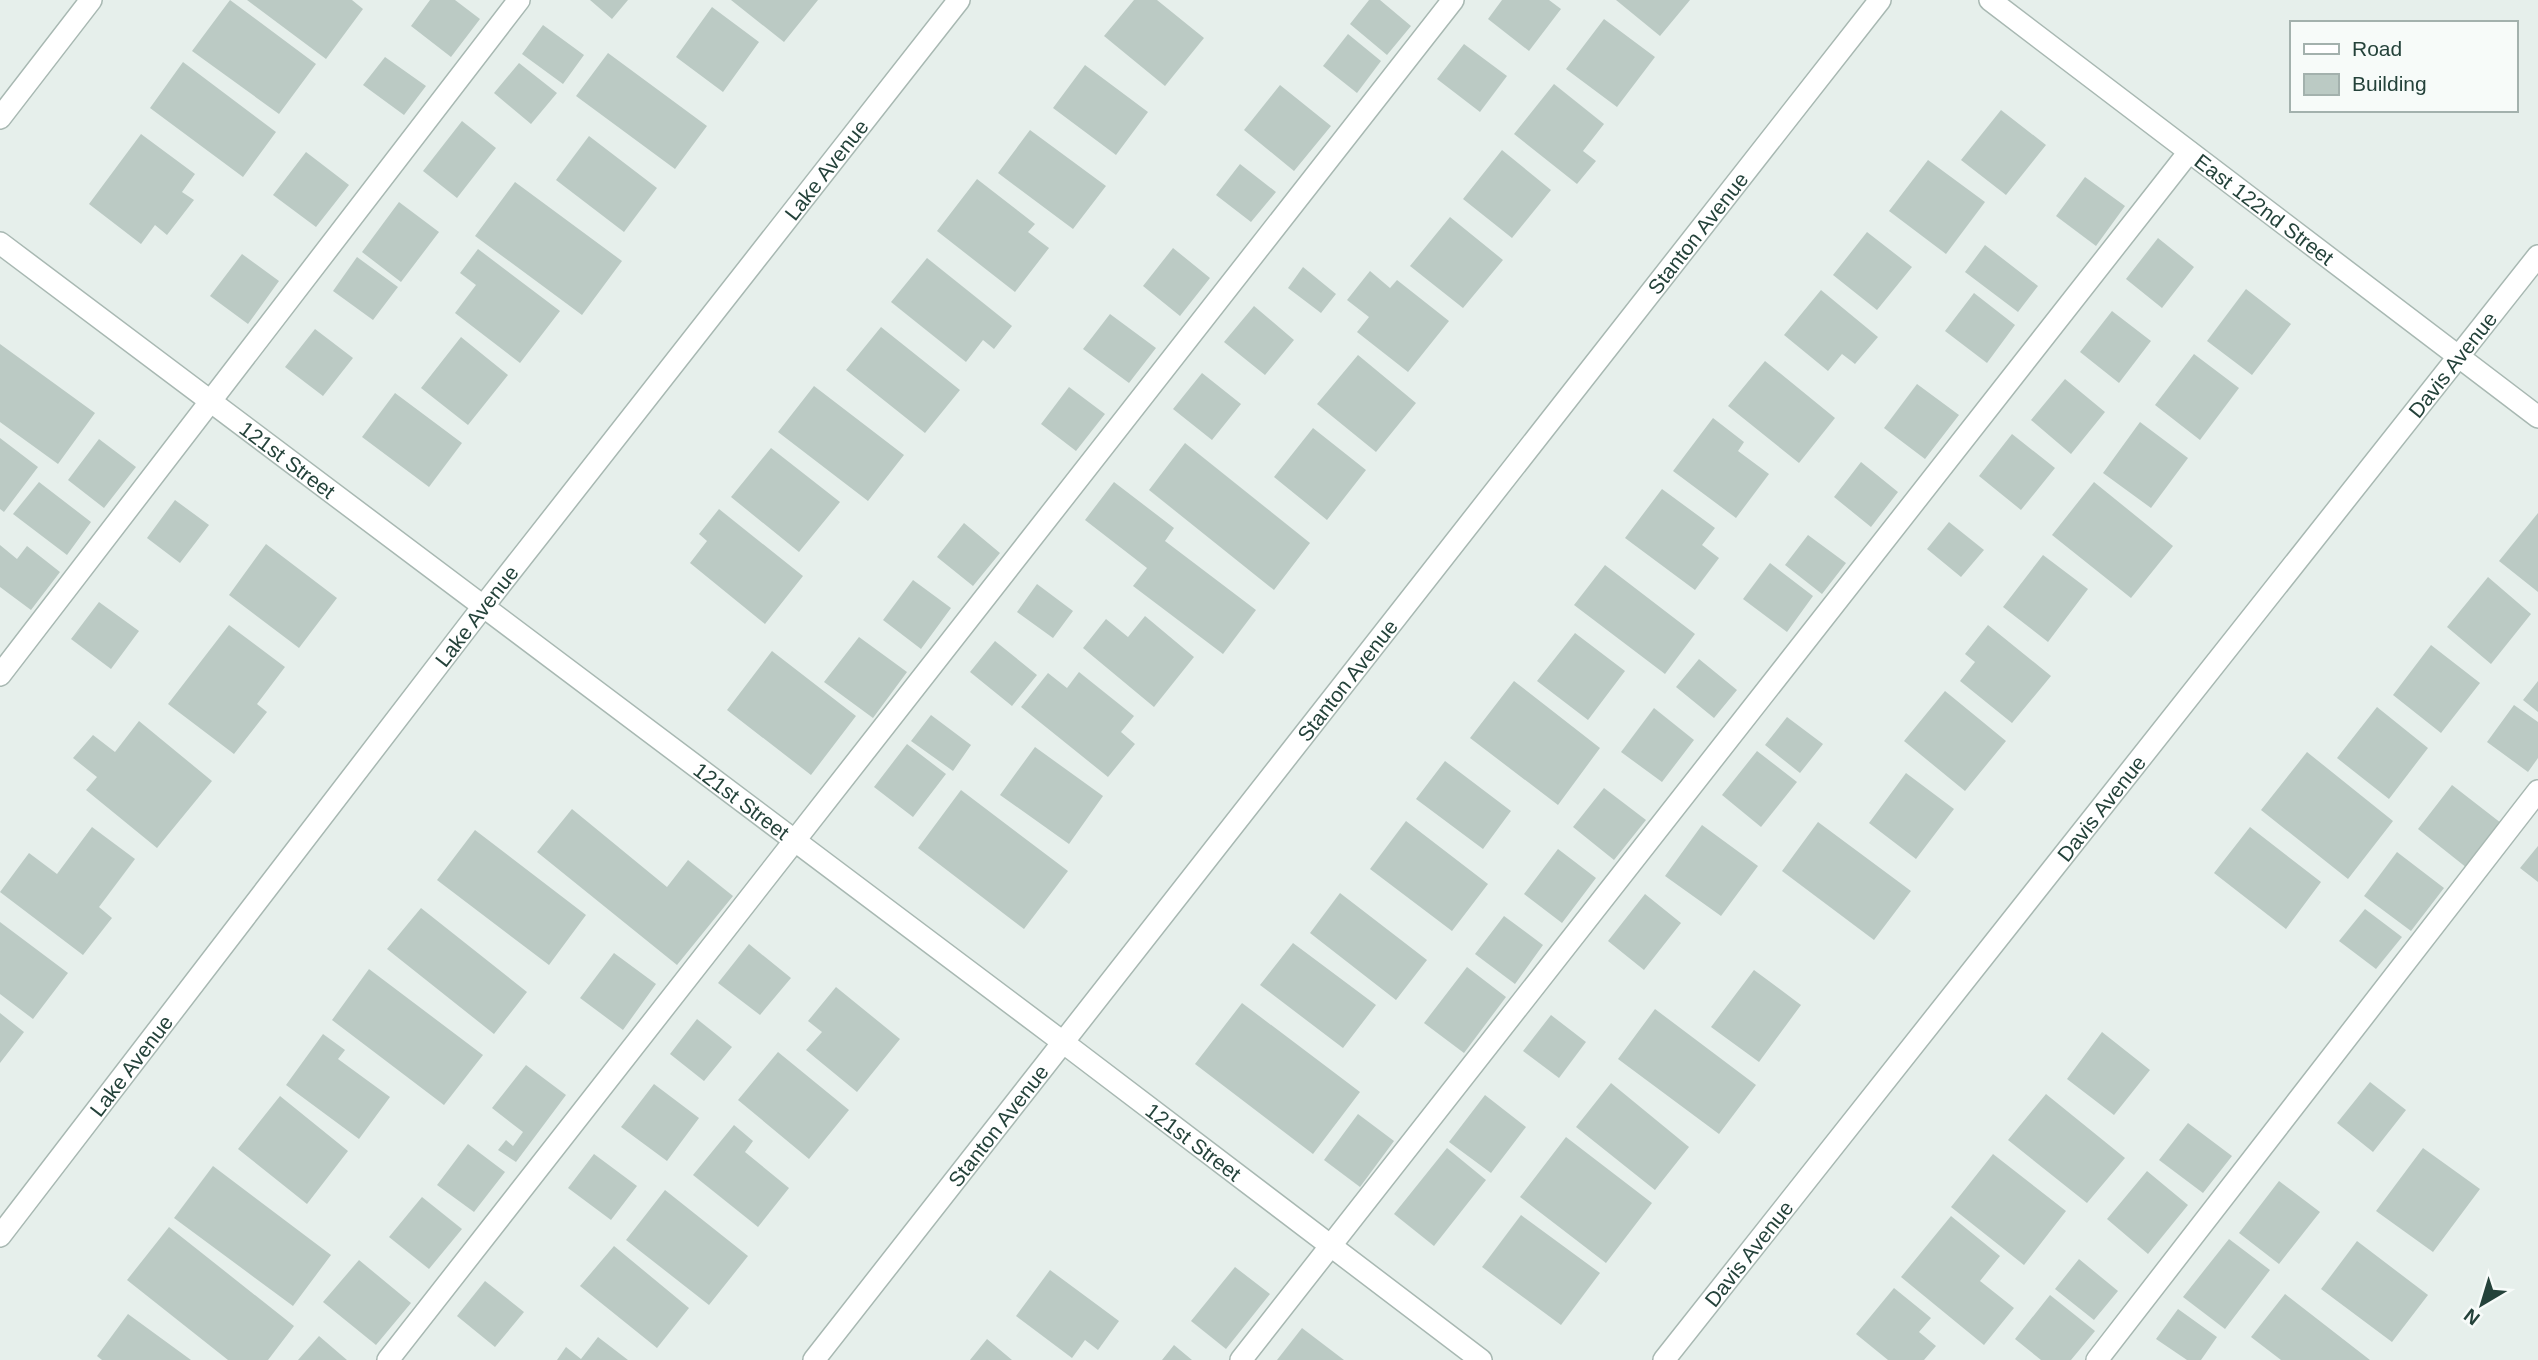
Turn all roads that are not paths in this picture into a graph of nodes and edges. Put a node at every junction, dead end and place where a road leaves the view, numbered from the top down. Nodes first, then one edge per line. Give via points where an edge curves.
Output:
1 (91, 0) edge
2 (519, 0) edge
3 (959, 0) edge
4 (1453, 0) edge
5 (1880, 0) edge
6 (1990, 0) edge
7 (0, 118) edge
8 (2189, 152) junction
9 (0, 243) edge
10 (2538, 256) edge
11 (2459, 357) junction
12 (210, 402) junction
13 (2538, 417) edge
14 (482, 608) junction
15 (0, 675) edge
16 (2538, 791) edge
17 (795, 843) junction
18 (1064, 1043) junction
19 (0, 1236) edge
20 (1331, 1246) junction
21 (388, 1360) edge
22 (814, 1360) edge
23 (1241, 1360) edge
24 (1481, 1360) edge
25 (1664, 1360) edge
26 (2097, 1360) edge

1 - 7 street
2 - 12 street
3 - 14 street, Lake Avenue
4 - 17 street
5 - 18 street, Stanton Avenue
6 - 8 street, East 122nd Street
8 - 11 street, East 122nd Street
8 - 20 street
9 - 12 street, 121st Street
10 - 11 street, Davis Avenue
11 - 13 street, East 122nd Street
11 - 25 street, Davis Avenue
12 - 14 street, 121st Street
12 - 15 street
14 - 17 street, 121st Street
14 - 19 street, Lake Avenue
16 - 26 street
17 - 18 street, 121st Street
17 - 21 street
18 - 20 street, 121st Street
18 - 22 street, Stanton Avenue
20 - 23 street
20 - 24 street, 121st Street

